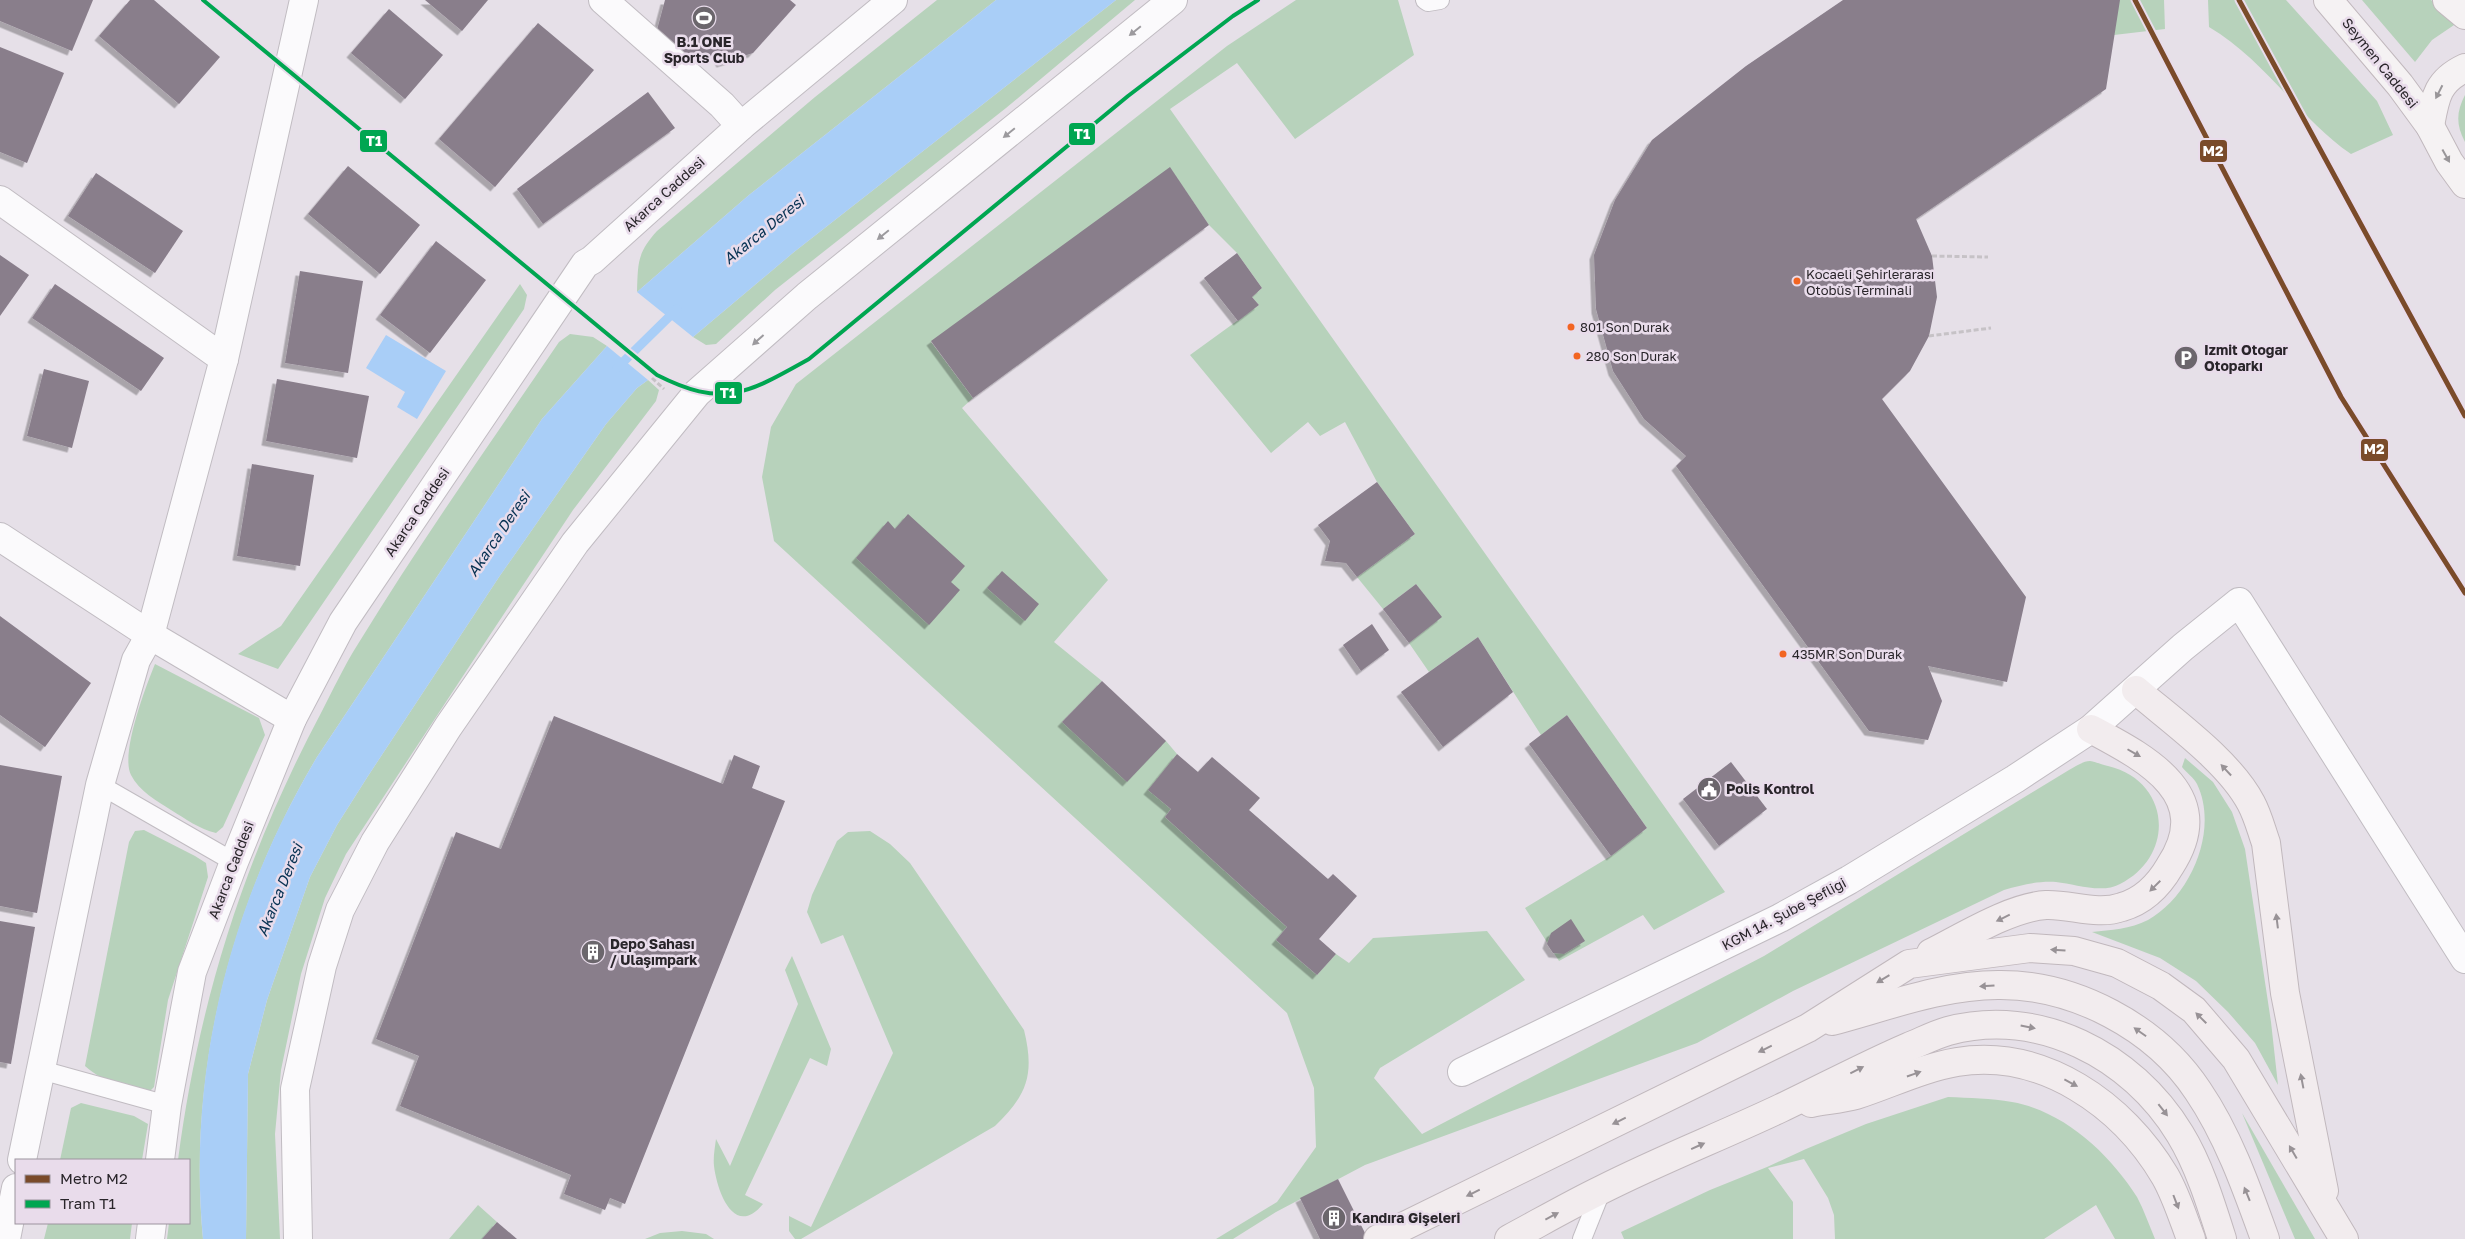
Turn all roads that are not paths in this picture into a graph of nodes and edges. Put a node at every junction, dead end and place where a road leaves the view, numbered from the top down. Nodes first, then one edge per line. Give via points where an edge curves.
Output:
1 (304, 0) edge
2 (603, 0) edge
3 (893, 0) edge
4 (1173, 0) edge
5 (1425, 0) edge
6 (1440, 0) edge
7 (2328, 0) edge
8 (2447, 0) edge
9 (2465, 15) edge
10 (2465, 68) edge
11 (741, 126) junction
12 (2430, 126) junction
13 (2465, 184) edge
14 (0, 200) edge
15 (224, 359) junction
16 (0, 537) edge
17 (150, 635) junction
18 (2136, 690) junction
19 (292, 719) junction
20 (2091, 729) junction
21 (100, 785) junction
22 (234, 862) junction
23 (2465, 959) edge
24 (1909, 964) junction
25 (1808, 1028) junction
26 (41, 1070) junction
27 (1462, 1072) dead end
28 (167, 1105) junction
29 (1782, 1108) junction
30 (22, 1159) edge
31 (160, 1159) edge
32 (1602, 1189) junction
33 (15, 1193) edge
34 (2329, 1215) junction
35 (152, 1224) edge
36 (6, 1239) edge
37 (150, 1239) edge
38 (298, 1239) edge
39 (1378, 1239) edge
40 (1508, 1239) edge
41 (1582, 1239) edge
42 (2191, 1239) edge
43 (2222, 1239) edge
44 (2265, 1239) edge
45 (2344, 1239) edge

1 - 15 street
2 - 11 street via 722,105
3 - 11 street, Akarca Caddesi
4 -> 38 street via 807,296 692,399 575,543 453,718 374,842 340,910 322,966 295,1089
5 - 6 lane
7 - 12 main road, Seymen Caddesi
8 - 9 main road
10 -> 12 main road, Seymen Caddesi via 2452,74 2439,90
11 - 19 street, Akarca Caddesi via 585,264 343,622
12 -> 13 main road, Seymen Caddesi
14 - 15 street
15 - 17 street
16 - 17 street
17 - 19 street
17 - 21 street via 136,660
18 - 20 street, KGM 14. Şube Şefliği
18 - 23 street, KGM 14. Şube Şefliği via 2238,602
34 -> 18 highway via 2285,993 2269,861 2258,819 2247,796 2224,767
19 - 22 street, Akarca Caddesi
20 -> 24 highway via 2152,765 2177,791 2184,819 2183,838 2164,876 2145,895 2122,908 2104,911 2047,905 2019,910
20 - 27 street, KGM 14. Şube Şefliği via 2015,779 1812,901
21 - 22 lane
21 - 26 street
22 - 28 street, Akarca Caddesi via 192,972
24 -> 25 highway
34 -> 24 highway via 2236,1059 2194,1010 2161,986 2103,958 2058,949 2030,948
25 -> 39 highway
44 -> 25 highway via 2224,1137 2197,1089 2160,1048 2127,1024 2092,1005 2035,988 1977,986 1925,996
26 - 28 lane
26 - 30 street
28 - 31 street, Akarca Caddesi
32 -> 29 highway
29 -> 42 highway via 1854,1095 1932,1068 1966,1061 2010,1063 2037,1069 2068,1081 2096,1098 2136,1135 2166,1177
29 -> 43 highway via 1864,1066 1946,1031 1999,1023 2046,1031 2080,1043 2111,1061 2137,1081 2158,1104 2181,1136 2195,1164
40 -> 32 highway
32 - 41 lane
33 - 36 street
34 - 45 highway
35 - 37 street

